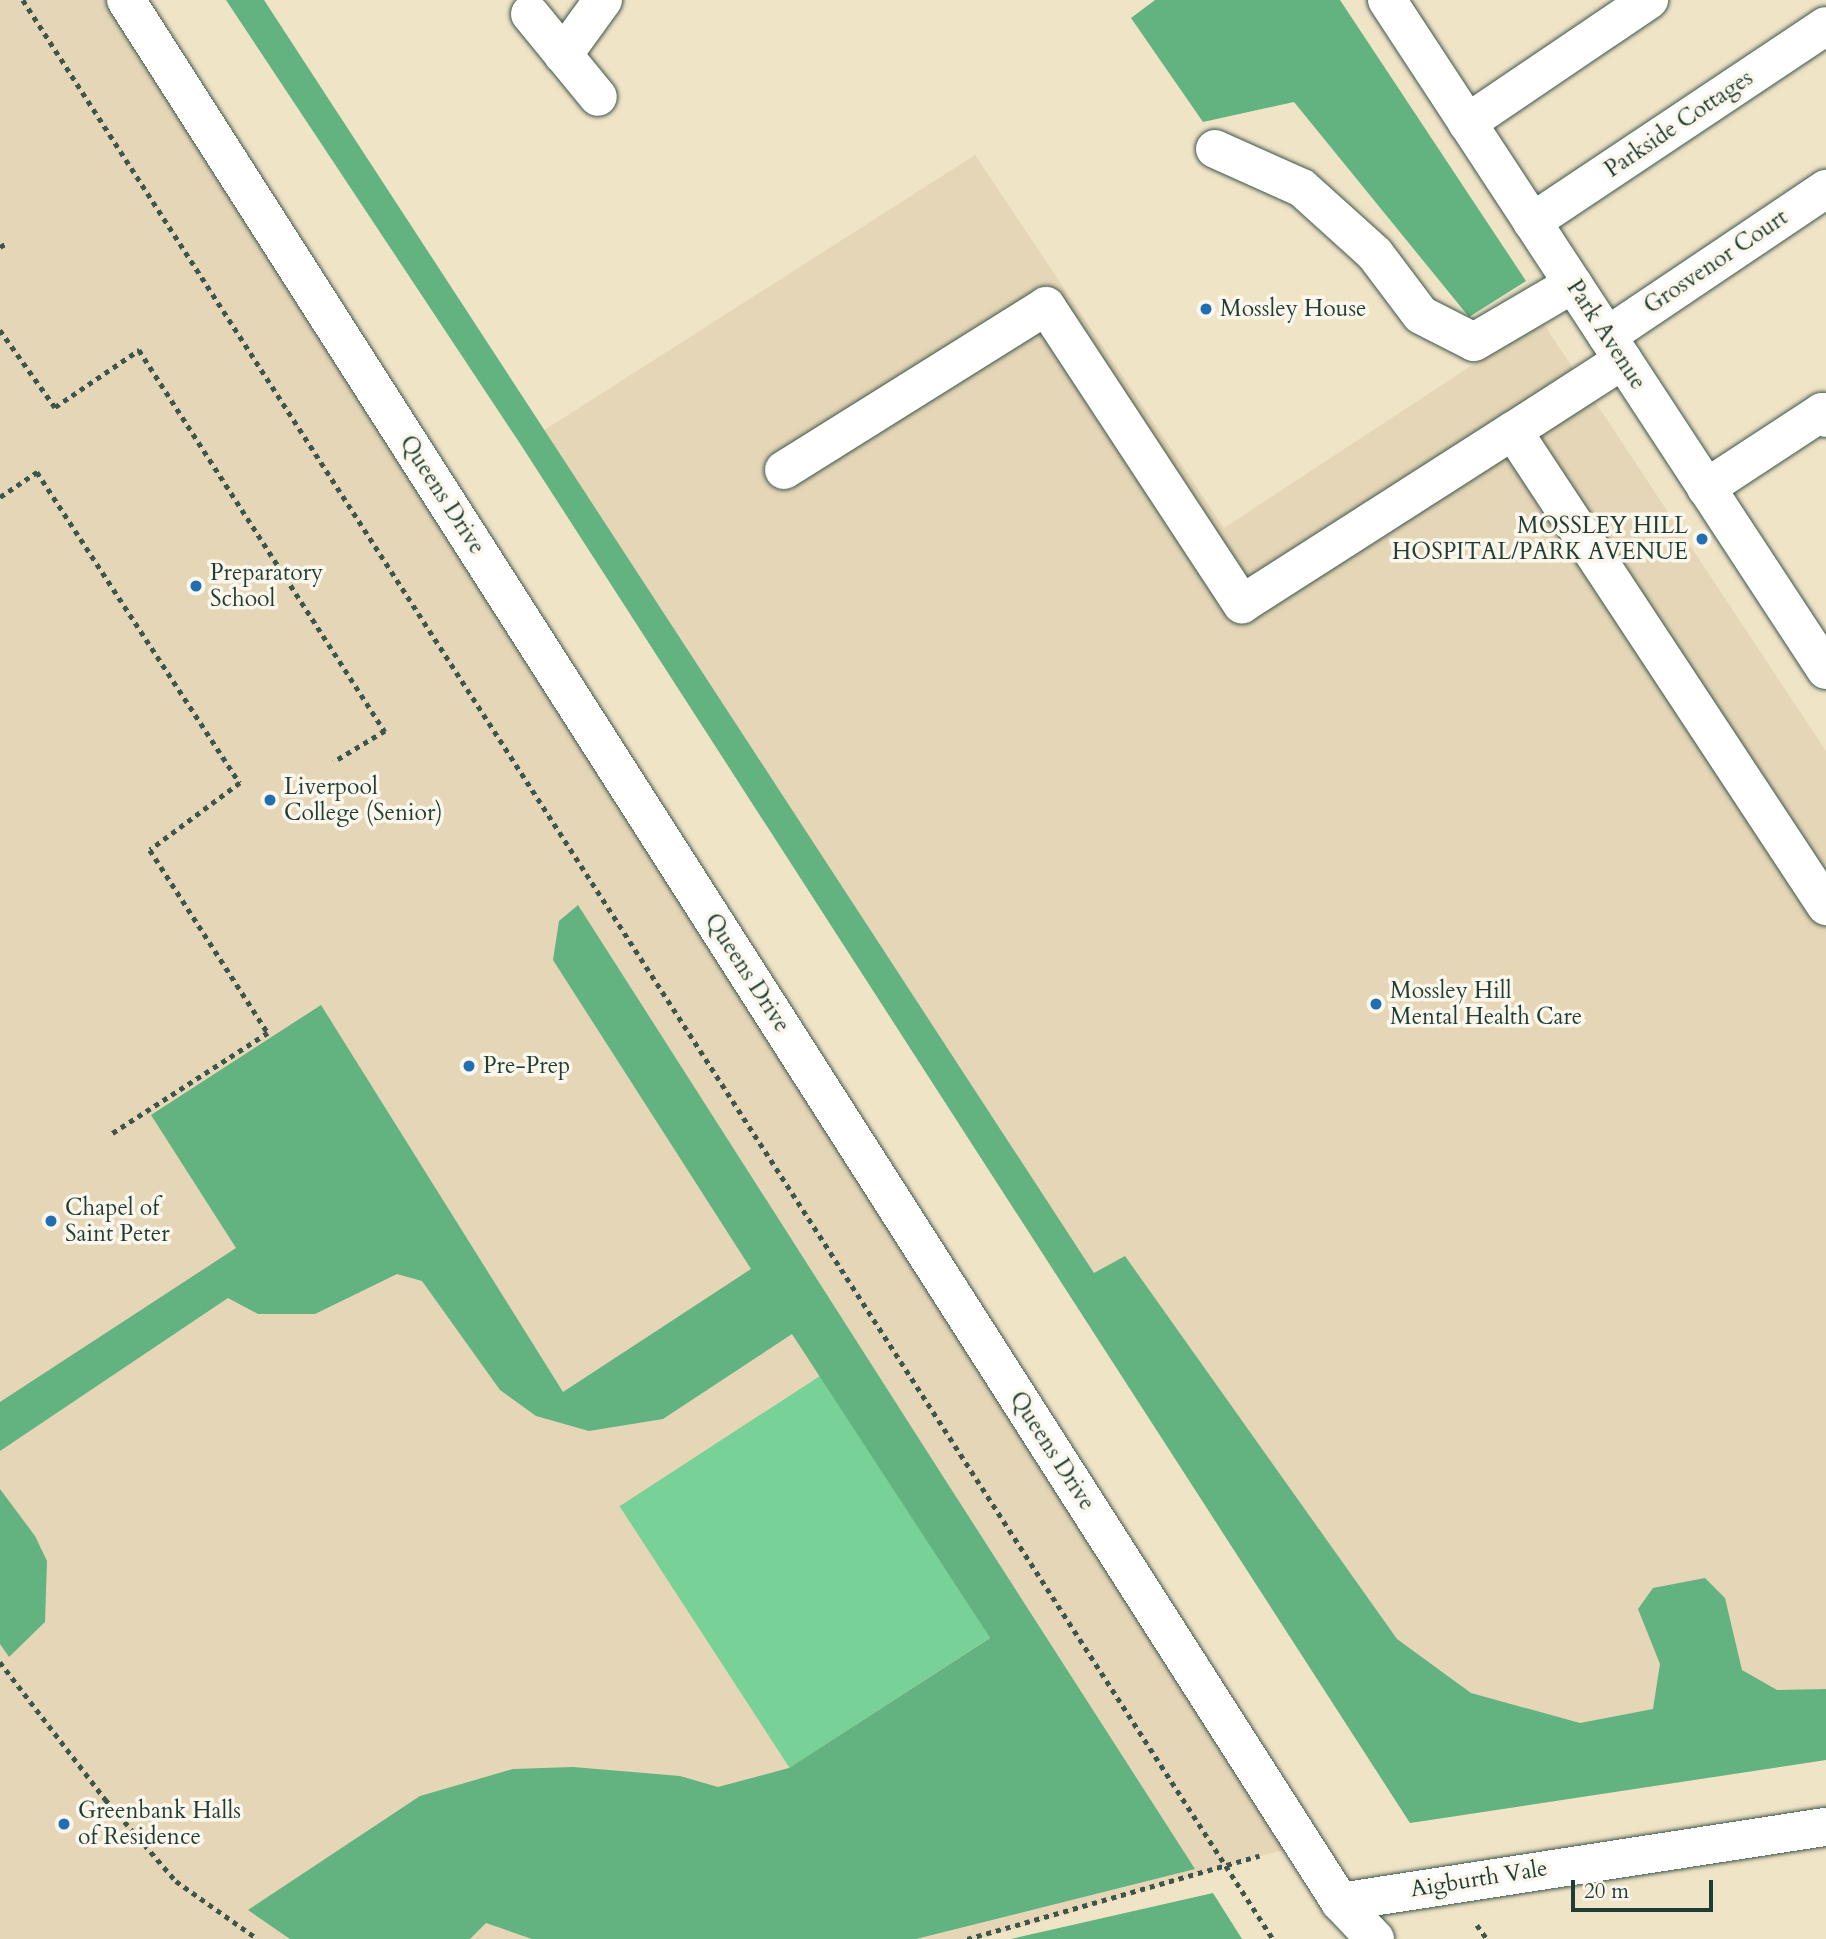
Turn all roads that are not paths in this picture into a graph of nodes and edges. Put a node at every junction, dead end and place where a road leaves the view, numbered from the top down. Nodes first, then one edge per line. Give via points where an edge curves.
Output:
1 (126, 0) edge
2 (603, 0) edge
3 (1387, 0) edge
4 (1649, 0) edge
5 (530, 14) dead end
6 (1826, 26) edge
7 (563, 55) junction
8 (598, 97) dead end
9 (1467, 123) junction
10 (1215, 149) dead end
11 (1826, 189) edge
12 (1532, 222) junction
13 (1573, 284) junction
14 (1614, 348) junction
15 (1826, 418) edge
16 (1513, 431) junction
17 (784, 470) dead end
18 (1706, 488) junction
19 (1815, 631) edge
20 (1826, 670) edge
21 (1826, 906) edge
22 (1826, 1827) edge
23 (1340, 1902) junction
24 (1375, 1939) edge

1 - 23 main road, Queens Drive
2 - 7 main road
3 - 9 main road, Park Avenue
4 - 9 main road
5 - 7 main road
6 - 12 main road, Parkside Cottages
7 - 8 main road
9 - 12 main road, Park Avenue
10 - 13 main road via 1302,188 1375,254 1421,314 1475,342
11 - 14 main road, Grosvenor Court
12 - 13 main road, Park Avenue
13 - 14 main road, Park Avenue
14 - 16 main road, Grosvenor Court
14 - 18 main road, Park Avenue
15 - 18 main road via 1822,412
16 - 17 main road, Grosvenor Court via 1242,604 1046,306
16 - 21 main road
18 - 19 main road, Park Avenue
19 - 20 main road, Park Avenue
22 - 23 main road, Aigburth Vale
23 - 24 main road, Queens Drive

